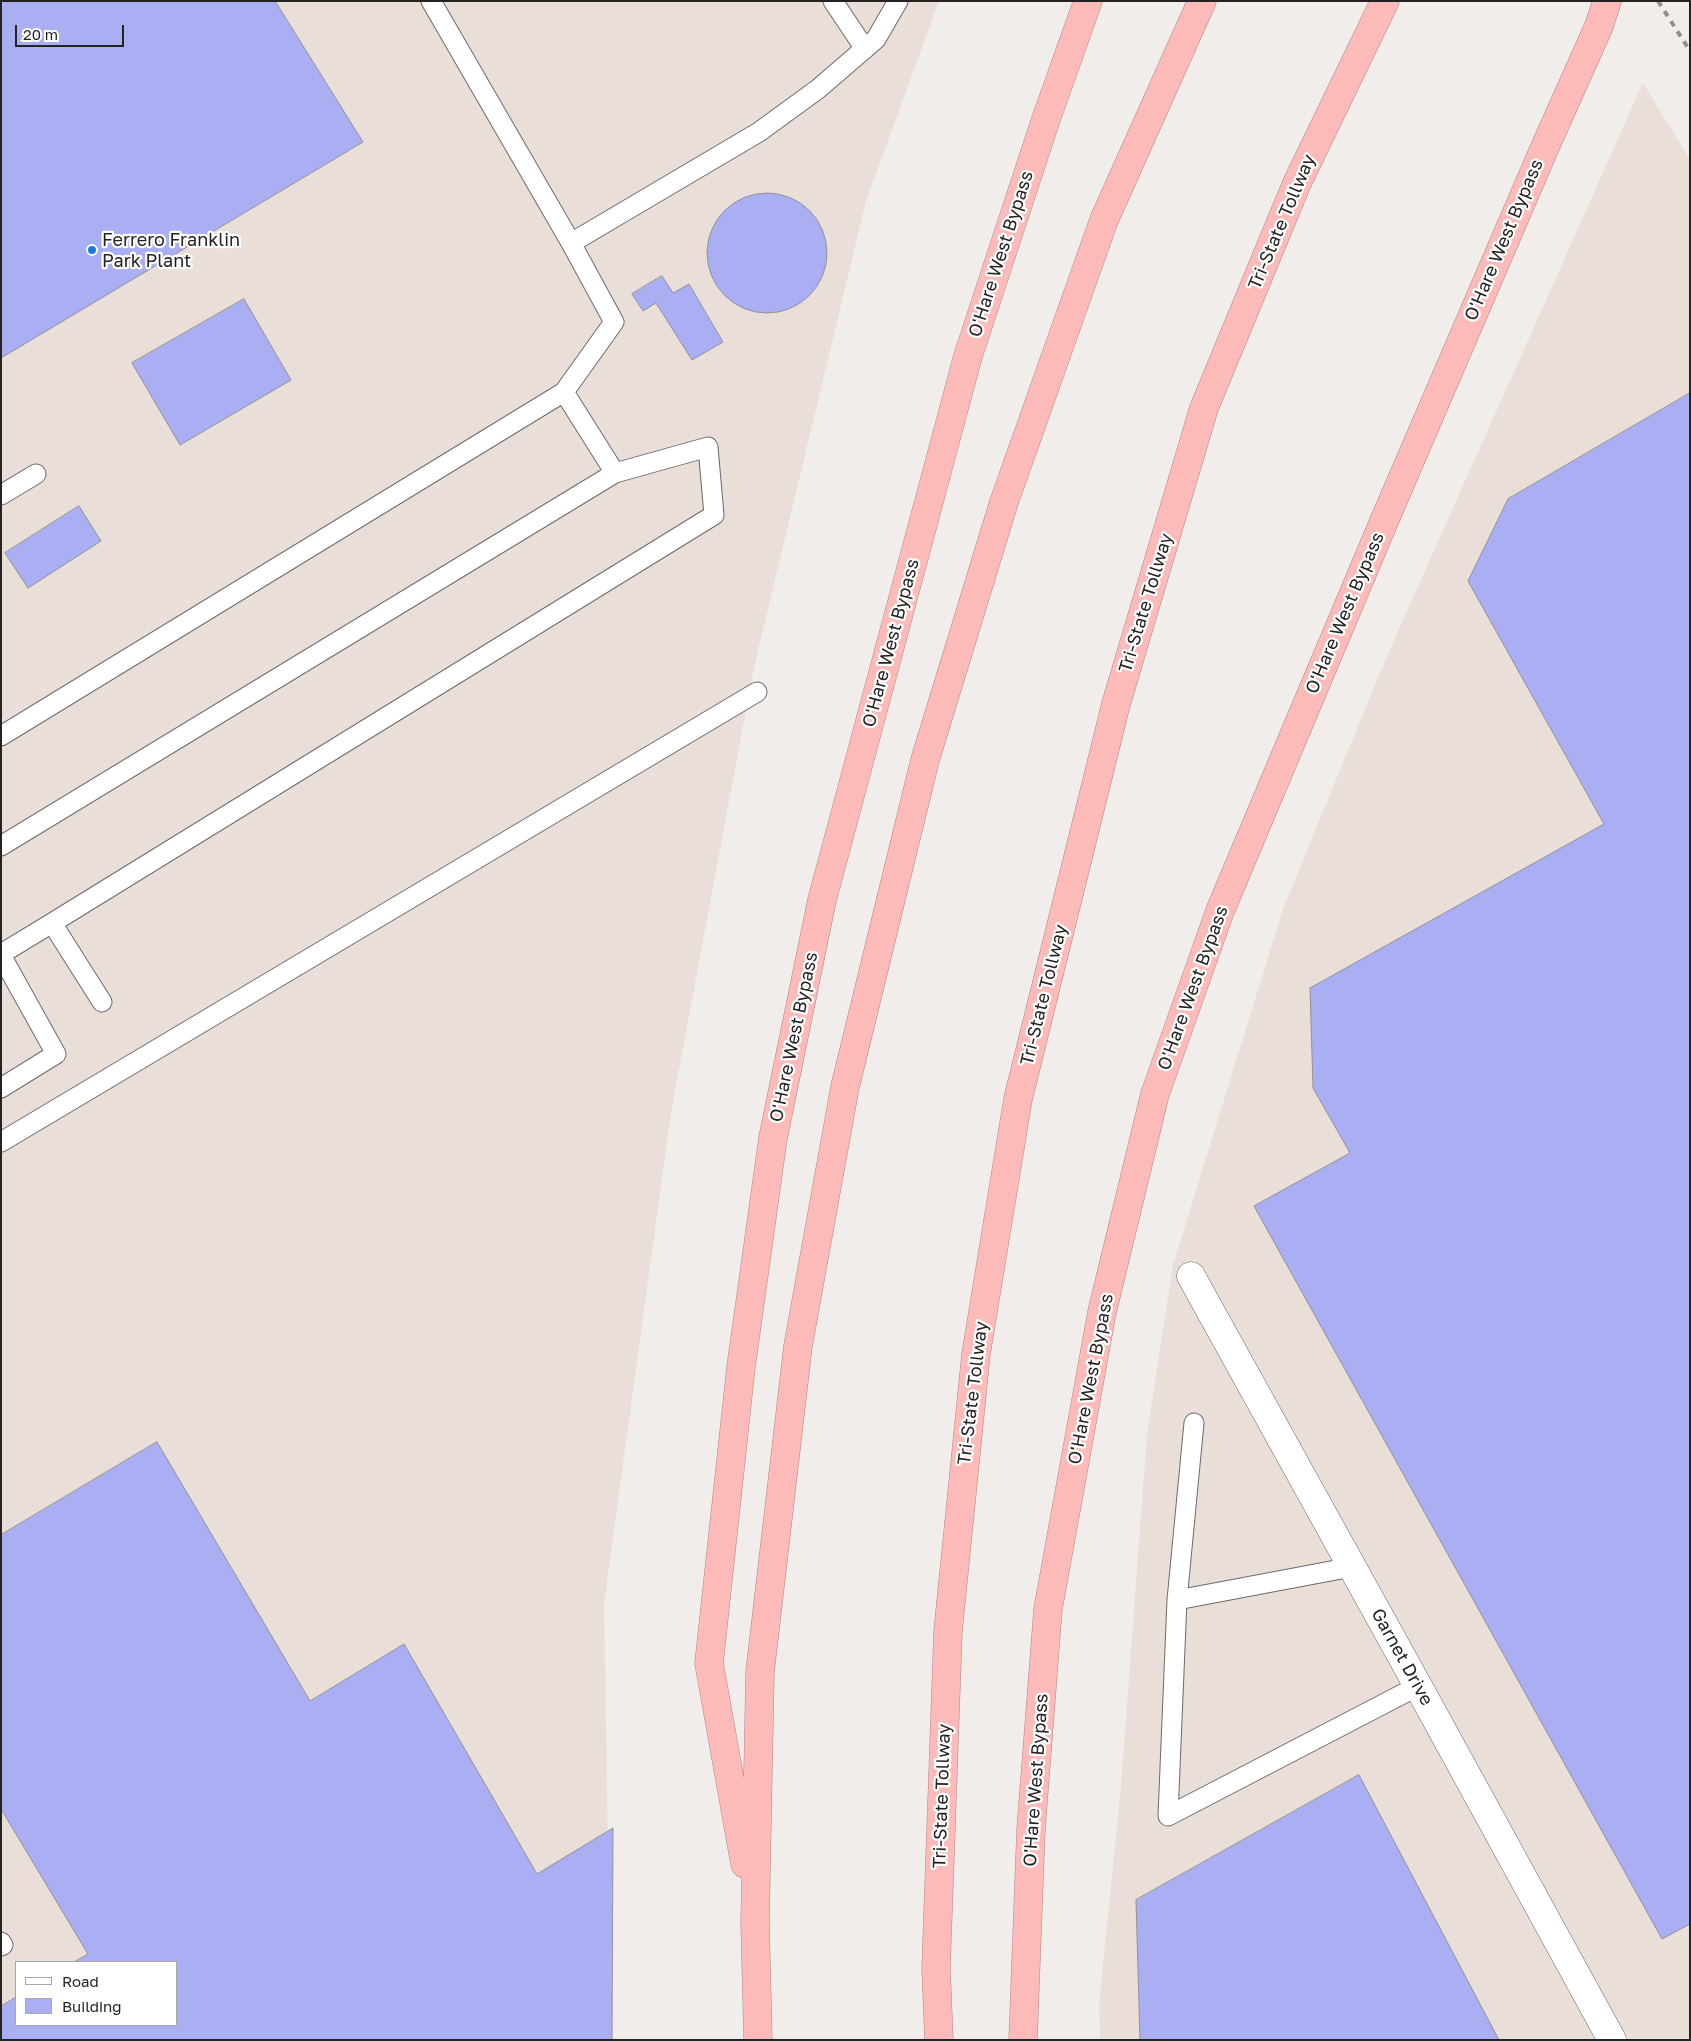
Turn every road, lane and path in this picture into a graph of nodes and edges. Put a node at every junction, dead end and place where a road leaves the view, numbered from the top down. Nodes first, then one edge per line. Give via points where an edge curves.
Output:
1 (431, 1) edge
2 (834, 1) edge
3 (898, 1) edge
4 (1088, 1) edge
5 (1202, 1) edge
6 (1385, 1) edge
7 (1607, 1) edge
8 (865, 48) junction
9 (571, 243) junction
10 (564, 392) junction
11 (615, 473) junction
12 (36, 474) dead end
13 (1, 495) edge
14 (757, 692) dead end
15 (1, 736) edge
16 (1, 846) edge
17 (52, 923) junction
18 (1, 954) edge
19 (102, 1002) dead end
20 (1, 1088) edge
21 (1, 1142) edge
22 (1190, 1276) dead end
23 (1194, 1423) dead end
24 (1352, 1567) junction
25 (1177, 1600) junction
26 (1418, 1686) junction
27 (755, 1924) junction
28 (1, 1942) edge
29 (1, 1946) edge
30 (758, 2040) edge
31 (939, 2040) edge
32 (1023, 2040) edge
33 (1612, 2040) edge

1 - 9 lane
2 - 8 lane
3 - 8 lane via 876,39
4 - 27 highway, O'Hare West Bypass via 968,356 822,900 773,1138 741,1367 708,1663
5 - 27 highway via 1104,220 1004,502 925,760 844,1087 798,1346 760,1672
6 - 31 highway, Tri-State Tollway via 1296,183 1204,408 1116,704 1018,1099 976,1354 948,1631 936,1969
7 - 32 highway, O'Hare West Bypass via 1213,930 1154,1094 1106,1293 1048,1609 1031,1829
8 - 9 lane via 818,89 759,132
9 - 10 lane via 614,322
10 - 11 lane
10 - 15 lane
11 - 16 lane
11 - 17 lane via 708,448 714,515
12 - 13 lane
14 - 21 lane
17 - 18 lane
17 - 19 lane
18 - 20 lane via 56,1054
22 - 24 street, Garnet Drive
23 - 25 lane
24 - 25 lane
24 - 26 street, Garnet Drive
25 - 26 lane via 1168,1816
26 - 33 street, Garnet Drive
27 - 30 highway
28 - 29 lane

